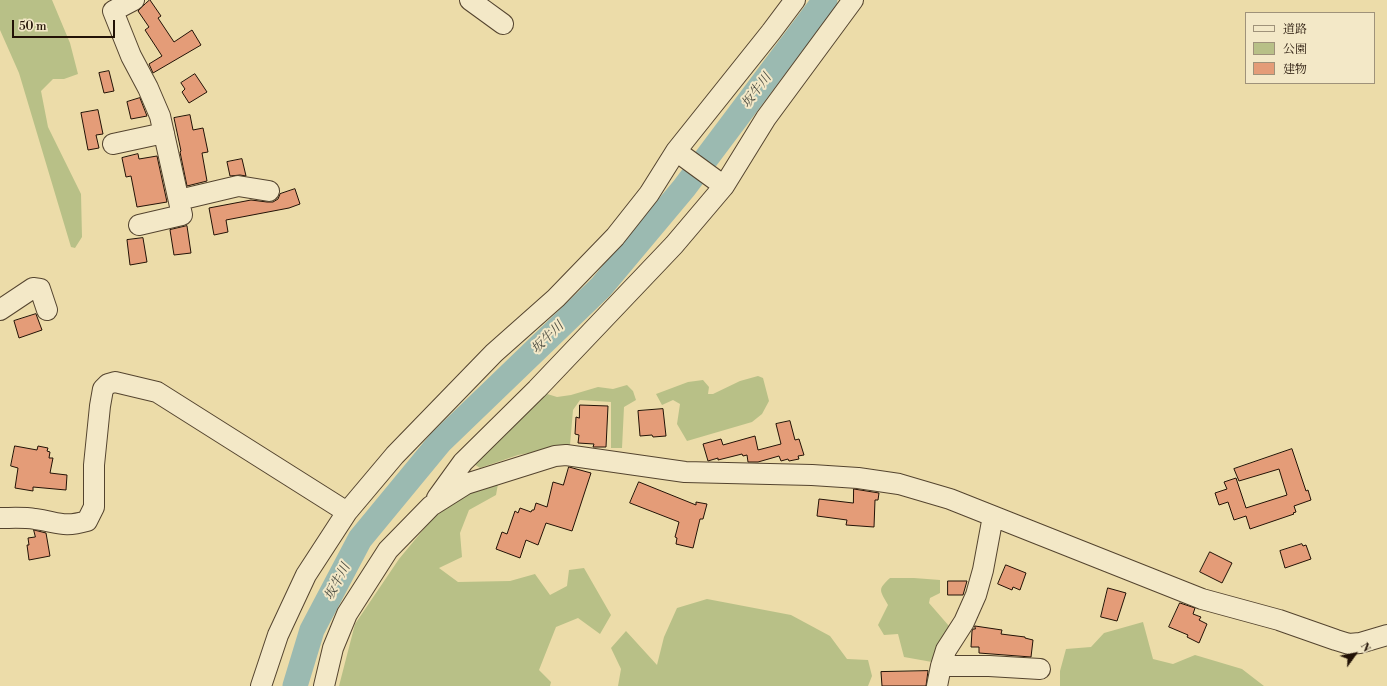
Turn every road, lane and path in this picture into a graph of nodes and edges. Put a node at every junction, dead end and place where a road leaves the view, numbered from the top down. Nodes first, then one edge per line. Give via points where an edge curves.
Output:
1 (134, 0) edge
2 (470, 0) edge
3 (795, 0) edge
4 (853, 0) edge
5 (503, 24) dead end
6 (164, 133) junction
7 (113, 144) dead end
8 (680, 154) junction
9 (719, 182) junction
10 (269, 191) dead end
11 (180, 200) junction
12 (139, 226) dead end
13 (0, 310) edge
14 (47, 310) dead end
15 (431, 506) junction
16 (347, 512) junction
17 (993, 516) junction
18 (0, 518) edge
19 (1387, 635) edge
20 (941, 666) junction
21 (1040, 669) dead end
22 (261, 686) edge
23 (324, 686) edge
24 (937, 686) edge

1 - 6 street via 113,11 160,116
2 - 5 street
3 - 8 street
4 - 9 street
6 - 7 street
6 - 11 street
8 - 9 street
8 - 16 street via 615,237 556,298 488,359 395,455
9 - 15 street via 663,256 464,462
10 - 11 street via 238,186
11 - 12 street via 182,215
13 - 14 street via 37,287
15 - 17 street via 466,484 566,455 685,472 812,474 858,478 892,483 950,499
15 - 23 street via 388,550 347,614 333,648
16 - 18 street via 157,392 115,382 103,389 94,464 94,507 87,521 65,525 34,519
16 - 22 street via 306,574 278,635
17 - 19 street via 1202,599 1280,620 1349,644
17 - 20 street via 976,596 964,622 946,650
20 - 21 street
20 - 24 street

